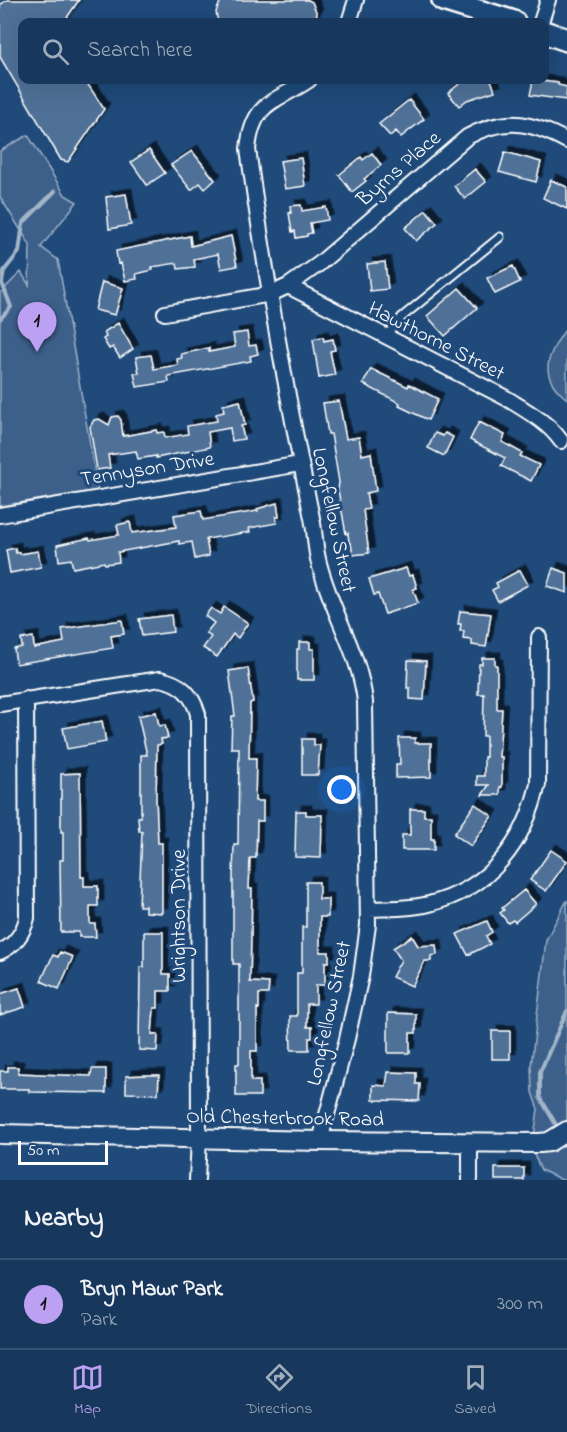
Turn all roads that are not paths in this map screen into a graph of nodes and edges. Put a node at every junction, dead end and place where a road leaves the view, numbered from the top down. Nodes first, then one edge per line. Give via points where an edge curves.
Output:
1 (356, 0) edge
2 (443, 0) edge
3 (549, 0) edge
4 (350, 18) edge
5 (501, 18) edge
6 (542, 18) edge
7 (549, 34) edge
8 (567, 40) edge
9 (302, 84) edge
10 (567, 141) edge
11 (500, 237) dead end
12 (288, 286) junction
13 (271, 294) junction
14 (165, 313) dead end
15 (386, 336) junction
16 (561, 441) dead end
17 (300, 464) junction
18 (0, 515) edge
19 (539, 637) dead end
20 (27, 699) junction
21 (0, 704) edge
22 (369, 909) junction
23 (0, 952) edge
24 (567, 1131) edge
25 (0, 1134) edge
26 (200, 1138) junction
27 (320, 1141) junction
28 (470, 1141) junction
29 (196, 1180) edge
30 (470, 1180) edge

1 - 4 street
2 - 5 main road
3 - 6 street
7 - 8 main road
9 - 13 street, Longfellow Street via 270,102 257,117 250,135 248,149
10 - 12 street, Byrns Place via 529,125 513,123 481,129
11 - 15 lane via 402,317
12 - 13 street, Byrns Place
12 - 15 street, Hawthorne Street
13 - 14 street, Byrns Place
13 - 17 street, Longfellow Street
15 - 16 street, Hawthorne Street via 506,398 555,432
17 - 18 street, Tennyson Drive
17 - 22 street, Longfellow Street via 324,585 360,674 364,694
19 - 22 street via 538,784 515,844 486,876 450,897 410,908
20 - 21 street
20 - 23 street via 27,918 19,938
20 - 26 street, Wrightson Drive via 154,679 181,686 195,703
22 - 27 street, Longfellow Street via 354,1007
24 - 28 street, Old Chesterbrook Road via 549,1142
25 - 26 street, Old Chesterbrook Road
26 - 27 street, Old Chesterbrook Road
26 - 29 street, Wrightson Drive
27 - 28 street, Old Chesterbrook Road
28 - 30 street

